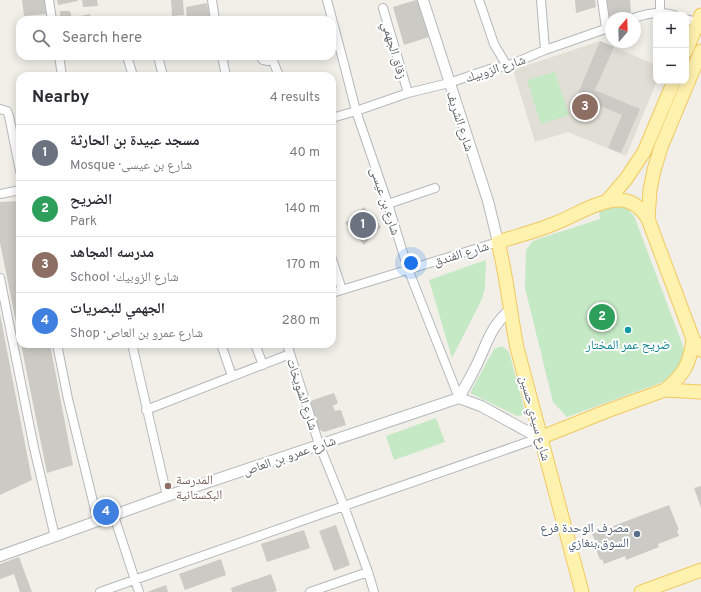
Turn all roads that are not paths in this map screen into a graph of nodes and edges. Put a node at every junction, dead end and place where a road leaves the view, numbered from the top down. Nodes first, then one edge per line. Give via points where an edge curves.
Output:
1 (49, 0) edge
2 (212, 0) edge
3 (327, 0) edge
4 (423, 0) edge
5 (479, 0) edge
6 (541, 0) edge
7 (602, 0) edge
8 (660, 0) edge
9 (383, 8) dead end
10 (660, 12) edge
11 (653, 13) edge
12 (605, 14) edge
13 (641, 15) edge
14 (51, 16) edge
15 (214, 16) edge
16 (331, 16) edge
17 (695, 19) edge
18 (605, 29) edge
19 (336, 34) edge
20 (687, 48) edge
21 (545, 50) junction
22 (701, 51) edge
23 (60, 60) edge
24 (128, 60) edge
25 (159, 60) edge
26 (223, 60) edge
27 (273, 60) edge
28 (507, 66) junction
29 (61, 72) edge
30 (131, 72) edge
31 (162, 72) edge
32 (225, 72) edge
33 (278, 72) edge
34 (449, 83) junction
35 (673, 84) edge
36 (408, 93) junction
37 (0, 109) edge
38 (356, 111) junction
39 (336, 117) edge
40 (16, 151) edge
41 (435, 188) dead end
42 (16, 191) edge
43 (0, 194) edge
44 (607, 201) junction
45 (388, 204) junction
46 (648, 219) junction
47 (498, 242) junction
48 (408, 269) junction
49 (336, 271) edge
50 (0, 278) edge
51 (342, 290) junction
52 (336, 292) edge
53 (510, 310) junction
54 (693, 339) junction
55 (58, 348) edge
56 (133, 348) edge
57 (222, 348) edge
58 (257, 348) edge
59 (288, 348) edge
60 (701, 350) edge
61 (290, 354) junction
62 (263, 365) junction
63 (232, 376) junction
64 (665, 390) junction
65 (701, 392) edge
66 (458, 398) junction
67 (146, 410) junction
68 (542, 437) junction
69 (319, 444) junction
70 (167, 496) junction
71 (344, 506) junction
72 (114, 516) junction
73 (98, 522) junction
74 (55, 537) junction
75 (0, 556) edge
76 (701, 570) edge
77 (368, 572) junction
78 (135, 579) junction
79 (100, 592) edge
80 (139, 592) edge
81 (310, 592) edge
82 (374, 592) edge
83 (582, 592) edge
84 (641, 592) edge

1 - 14 street
2 - 15 street
3 - 16 street, شارع بن عيسى
4 - 34 street, شارع الشريف
5 - 28 street via 494,44
6 - 21 street
7 - 12 street
8 - 10 street
9 - 36 street, زقاق الجهمي
11 - 13 street
17 - 20 main road
18 - 21 street, شارع الزوبيك
19 - 38 street, شارع بن عيسى
21 - 28 street, شارع الزوبيك
22 - 46 main road via 661,147 650,190
23 - 29 street
24 - 30 street
25 - 31 street
26 - 32 street
27 - 33 street
28 - 34 street, شارع الزوبيك
34 - 36 street, شارع الزوبيك
34 - 47 street, شارع الشريف via 488,201
35 - 44 main road via 644,152
36 - 38 street, شارع الزوبيك
37 - 40 street via 7,111 9,116
38 - 39 street, شارع الزوبيك
38 - 45 street, شارع بن عيسى
41 - 45 street
42 - 43 street
44 - 46 main road via 630,202 642,210
44 - 47 main road via 555,224
45 - 48 street, شارع بن عيسى
46 - 54 main road
47 - 48 street, شارع الفندق
47 - 53 main road, شارع سيدي حسين
48 - 51 street, شارع الفندق
48 - 66 street, شارع بن عيسى
49 - 51 street
50 - 74 street via 34,448
51 - 52 street, شارع الفندق
53 - 66 street via 499,318 492,329 478,362
53 - 68 main road, شارع سيدي حسين via 517,348
54 - 60 main road
54 - 64 main road via 691,356 683,373
55 - 73 street
56 - 67 street
57 - 63 street
58 - 62 street
59 - 61 street, شارع الشويخات
61 - 62 street
61 - 69 street, شارع الشويخات
62 - 63 street
63 - 67 street
64 - 65 main road
64 - 68 main road
66 - 68 street via 480,406 527,432
66 - 69 street, شارع عمرو بن العاص
67 - 70 street
68 - 71 street
68 - 83 main road, شارع سيدي حسين
69 - 70 street, شارع عمرو بن العاص
69 - 71 street, شارع الشويخات
70 - 72 street, شارع عمرو بن العاص
71 - 77 street, شارع الشويخات
71 - 78 street
72 - 73 street, شارع عمرو بن العاص
72 - 78 street
73 - 74 street, شارع عمرو بن العاص
74 - 75 street, شارع عمرو بن العاص
76 - 84 main road
77 - 81 street
77 - 82 street, شارع الشويخات
78 - 79 street
78 - 80 street

